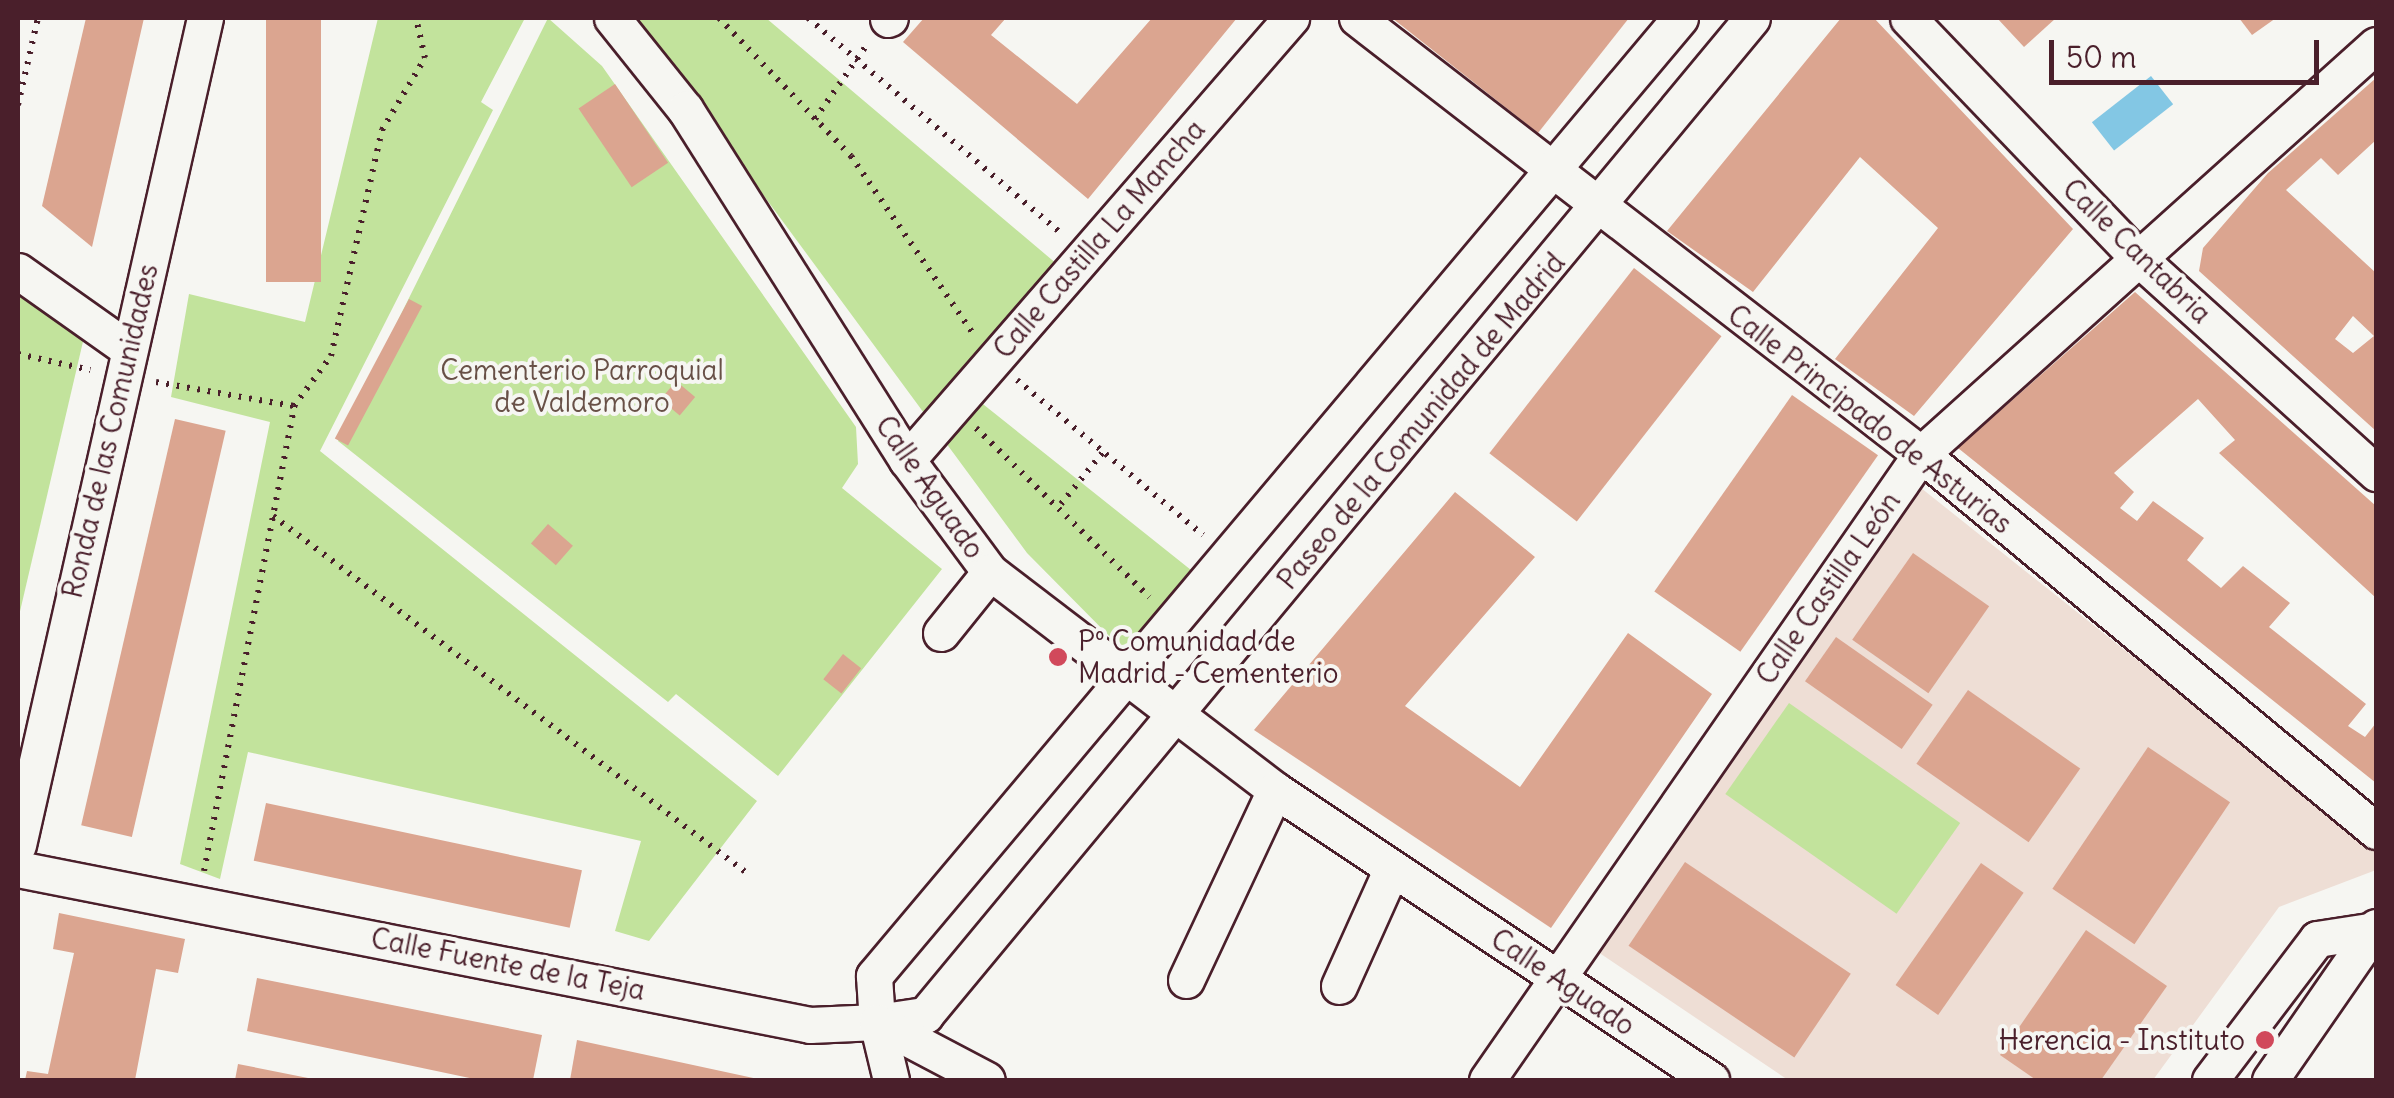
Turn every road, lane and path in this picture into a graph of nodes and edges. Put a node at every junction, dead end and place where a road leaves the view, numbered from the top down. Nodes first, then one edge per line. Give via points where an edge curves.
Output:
1 (38, 18) edge
2 (205, 18) edge
3 (416, 18) edge
4 (612, 18) edge
5 (719, 18) edge
6 (808, 18) edge
7 (1290, 18) edge
8 (1357, 18) edge
9 (1680, 18) edge
10 (1752, 18) edge
11 (1908, 18) edge
12 (2376, 45) edge
13 (856, 57) junction
14 (18, 105) edge
15 (815, 120) junction
16 (1552, 169) junction
17 (1597, 210) junction
18 (1086, 254) junction
19 (2136, 256) junction
20 (18, 271) edge
21 (18, 354) edge
22 (993, 360) junction
23 (125, 362) junction
24 (294, 406) junction
25 (952, 407) junction
26 (1104, 452) junction
27 (1920, 454) junction
28 (907, 460) junction
29 (2376, 473) edge
30 (1061, 504) junction
31 (273, 516) junction
32 (1226, 554) junction
33 (990, 572) junction
34 (1174, 617) junction
35 (941, 633) dead end
36 (1126, 673) junction
37 (1175, 714) junction
38 (1276, 790) junction
39 (2376, 830) edge
40 (18, 844) edge
41 (1392, 868) junction
42 (18, 869) edge
43 (747, 873) dead end
44 (198, 902) junction
45 (2376, 928) edge
46 (1558, 979) junction
47 (1186, 980) dead end
48 (1340, 986) dead end
49 (877, 1022) junction
50 (891, 1080) edge
51 (987, 1080) edge
52 (1487, 1080) edge
53 (1711, 1080) edge
54 (2210, 1080) edge
55 (2270, 1080) edge

1 - 14 path
2 - 23 street, Ronda de las Comunidades
3 - 24 path via 425,58 382,130 331,356
4 - 28 street, Calle Aguado via 685,109
5 - 15 path
6 - 13 path
7 - 18 street, Calle Castilla La Mancha
8 - 16 street, Calle Principado de Asturias
9 - 16 street
10 - 17 street, Paseo de la Comunidad de Madrid
11 - 19 street, Calle Cantabria
12 - 19 street, Calle Castilla León
13 - 15 path
13 - 18 path
15 - 22 path via 893,209
16 - 17 street, Calle Principado de Asturias
16 - 32 street
17 - 27 street, Calle Principado de Asturias
17 - 37 street, Paseo de la Comunidad de Madrid
18 - 22 street, Calle Castilla La Mancha
19 - 27 street, Calle Castilla León
19 - 29 street, Calle Cantabria
20 - 23 street
21 - 23 path
22 - 25 street, Calle Castilla La Mancha
22 - 26 path
23 - 24 path
23 - 40 street, Ronda de las Comunidades
24 - 31 path
25 - 28 street, Calle Castilla La Mancha
25 - 30 path
26 - 30 path
26 - 32 path
27 - 39 street, Calle Principado de Asturias
27 - 46 street, Calle Castilla León
28 - 33 street, Calle Aguado
30 - 34 path via 1100,556
31 - 43 path
31 - 44 path
32 - 34 street
33 - 35 street
33 - 36 street, Calle Aguado
34 - 36 street
36 - 37 street, Calle Aguado
36 - 49 street via 874,976
37 - 38 street, Calle Aguado
37 - 49 street, Paseo de la Comunidad de Madrid via 925,1014
38 - 41 street, Calle Aguado
38 - 47 street
41 - 46 street, Calle Aguado
41 - 48 street
42 - 44 street, Calle Fuente de la Teja
44 - 49 street, Calle Fuente de la Teja via 810,1024
45 - 54 street via 2316,939
45 - 55 street
46 - 52 street, Calle Castilla León
46 - 53 street, Calle Aguado
49 - 50 street
49 - 51 street, Calle Fuente de la Teja

